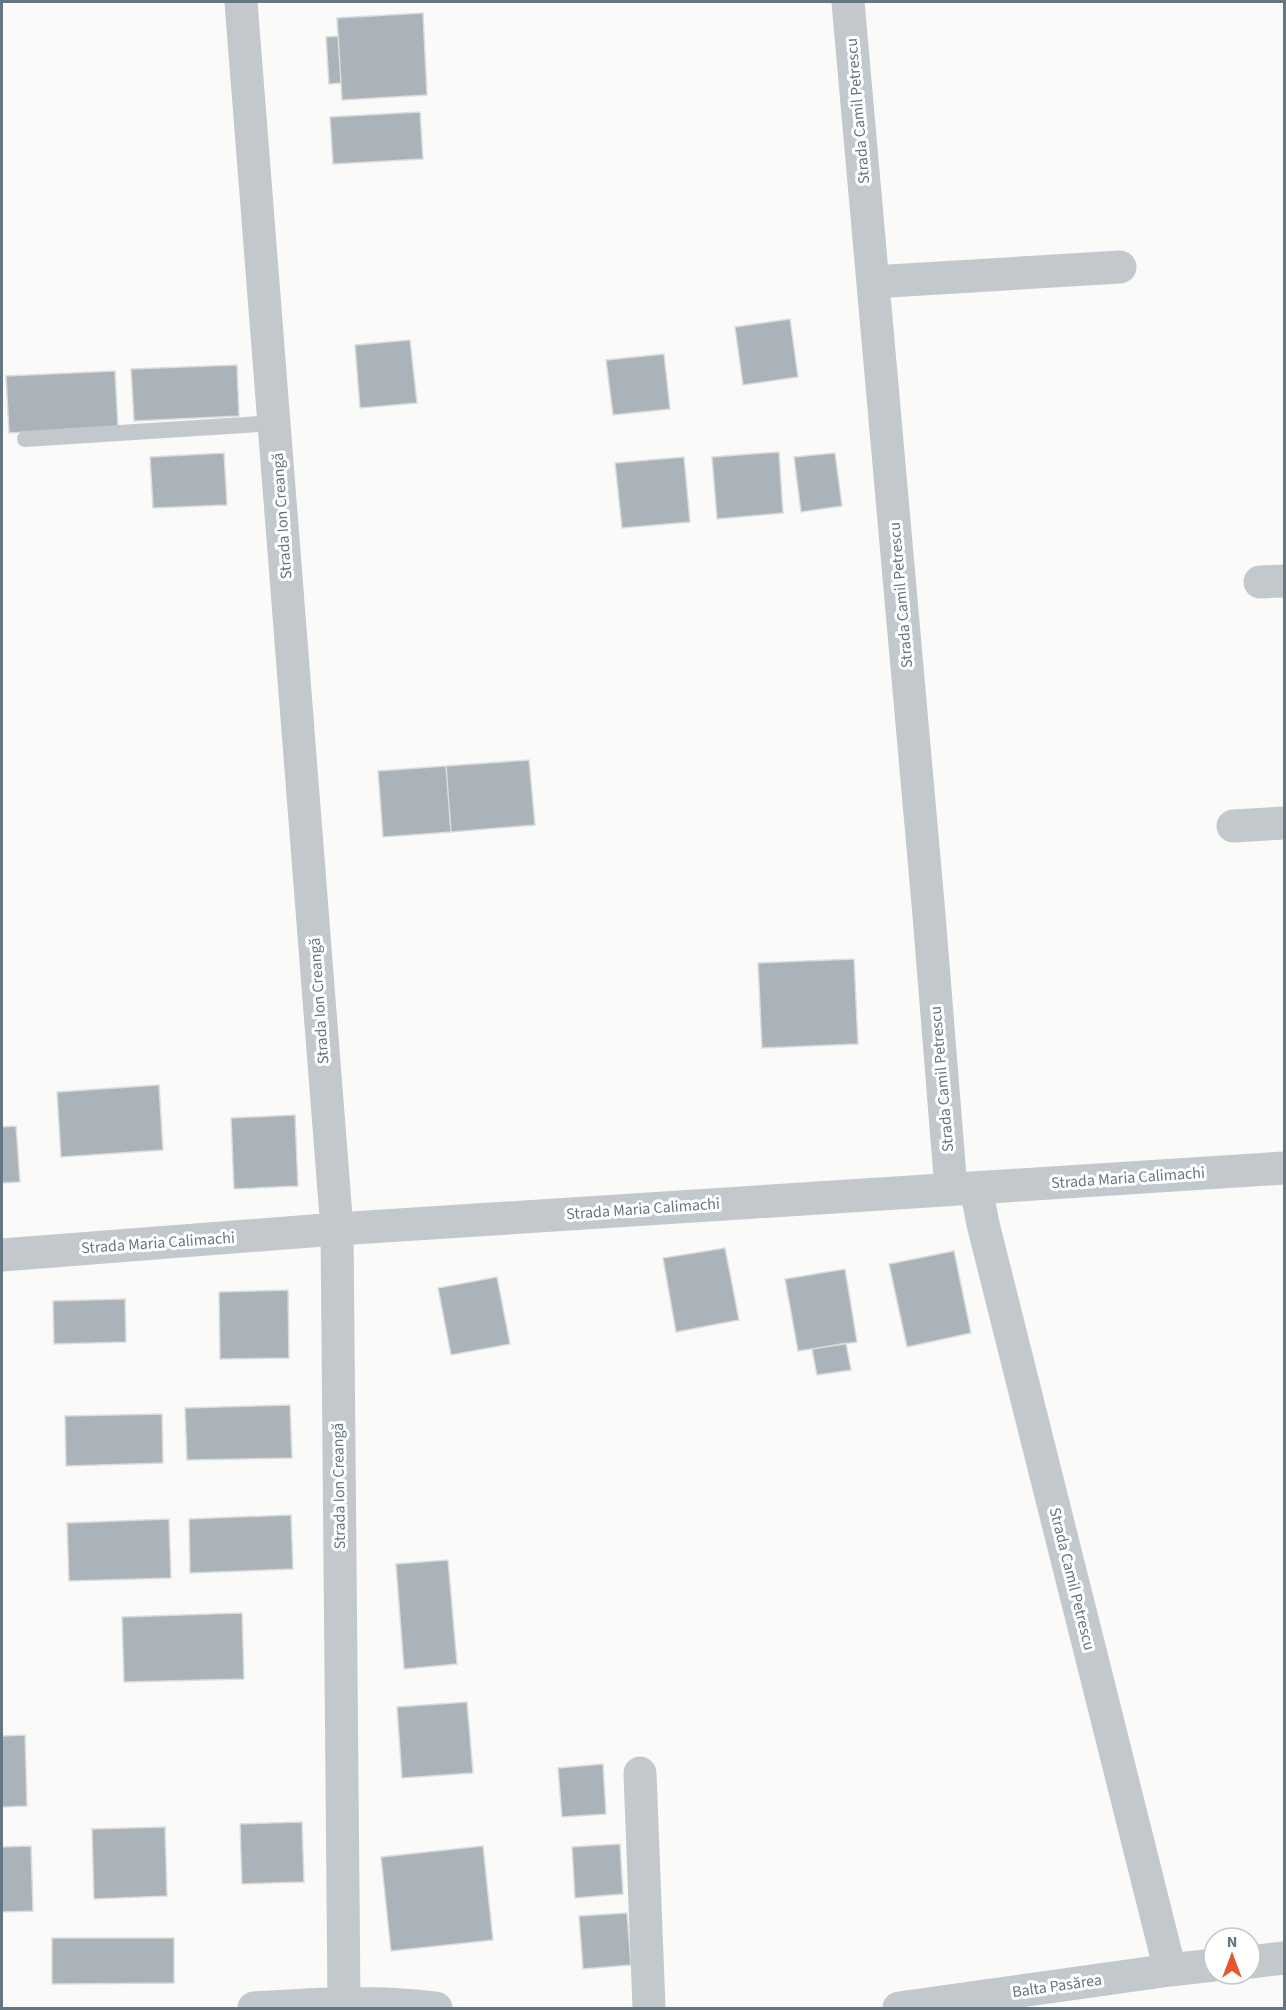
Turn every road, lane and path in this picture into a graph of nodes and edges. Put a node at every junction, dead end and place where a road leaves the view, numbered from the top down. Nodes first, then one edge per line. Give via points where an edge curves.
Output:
1 (241, 2) edge
2 (848, 2) edge
3 (1120, 267) dead end
4 (873, 282) junction
5 (275, 423) junction
6 (26, 439) dead end
7 (1284, 823) edge
8 (1233, 826) dead end
9 (1284, 1168) edge
10 (964, 1189) junction
11 (337, 1229) junction
12 (2, 1255) edge
13 (640, 1773) dead end
14 (1284, 1958) edge
15 (1262, 1961) edge
16 (1202, 1966) edge
17 (1170, 1970) junction
18 (344, 2002) junction
19 (255, 2008) edge
20 (436, 2008) edge
21 (649, 2008) edge
22 (899, 2008) edge

1 - 5 street, Strada Ion Creangă
2 - 4 street, Strada Camil Petrescu
3 - 4 street
4 - 10 street, Strada Camil Petrescu
5 - 6 lane
5 - 11 street, Strada Ion Creangă
7 - 8 street
9 - 10 street, Strada Maria Calimachi
10 - 11 street, Strada Maria Calimachi
10 - 17 street, Strada Camil Petrescu via 983,1224
11 - 12 street, Strada Maria Calimachi
11 - 18 street, Strada Ion Creangă
13 - 21 street
14 - 15 street
16 - 17 street, Balta Pasărea
17 - 22 street, Balta Pasărea
18 - 19 street
18 - 20 street

